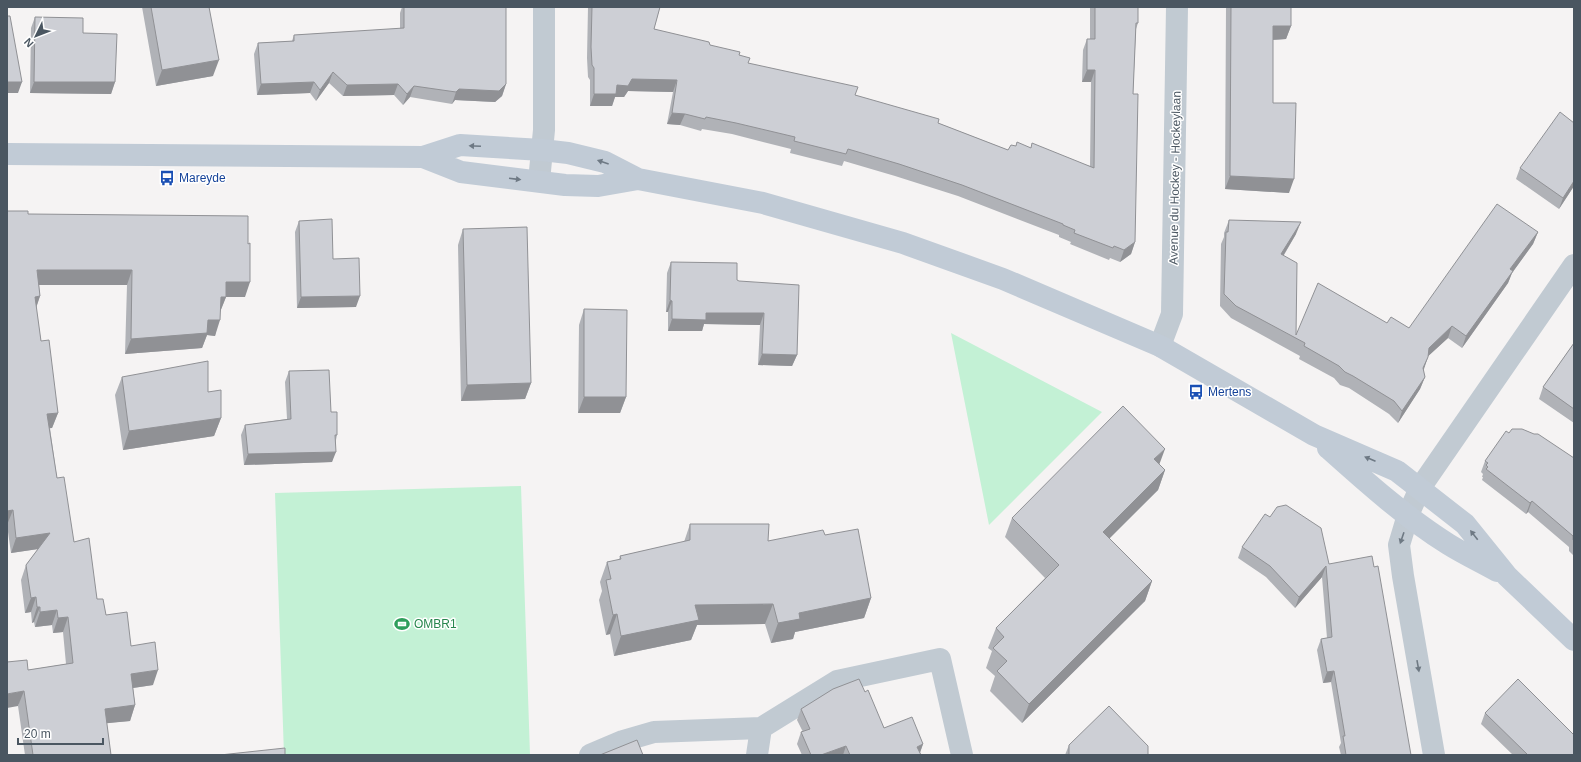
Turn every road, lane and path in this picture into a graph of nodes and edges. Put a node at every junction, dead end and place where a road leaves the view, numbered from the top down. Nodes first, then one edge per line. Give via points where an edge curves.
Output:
1 (544, 7) edge
2 (1177, 7) edge
3 (542, 150) junction
4 (7, 154) edge
5 (424, 157) junction
6 (638, 179) junction
7 (539, 181) junction
8 (1574, 265) edge
9 (1160, 346) junction
10 (1314, 435) junction
11 (1420, 488) junction
12 (1408, 515) junction
13 (1507, 576) junction
14 (1574, 640) edge
15 (761, 728) junction
16 (590, 755) edge
17 (757, 755) edge
18 (962, 755) edge
19 (1434, 755) edge

1 - 3 street
2 - 9 street, Avenue du Hockey - Hockeylaan via 1172,314
3 -> 5 street via 460,145
6 -> 3 street via 605,162
3 - 7 street
4 - 5 street
5 -> 7 street via 461,172
6 - 7 street via 598,186
6 - 9 street via 763,203 904,243 1003,279
8 - 11 street
9 - 10 street
11 -> 10 street via 1397,471
10 - 12 street via 1379,494
11 - 12 street
13 -> 11 street via 1465,524
12 - 13 street via 1448,544
12 -> 19 street via 1399,545 1402,576
13 - 14 street
15 - 16 street via 654,732 623,741
15 - 17 street
15 - 18 street via 837,681 940,659

